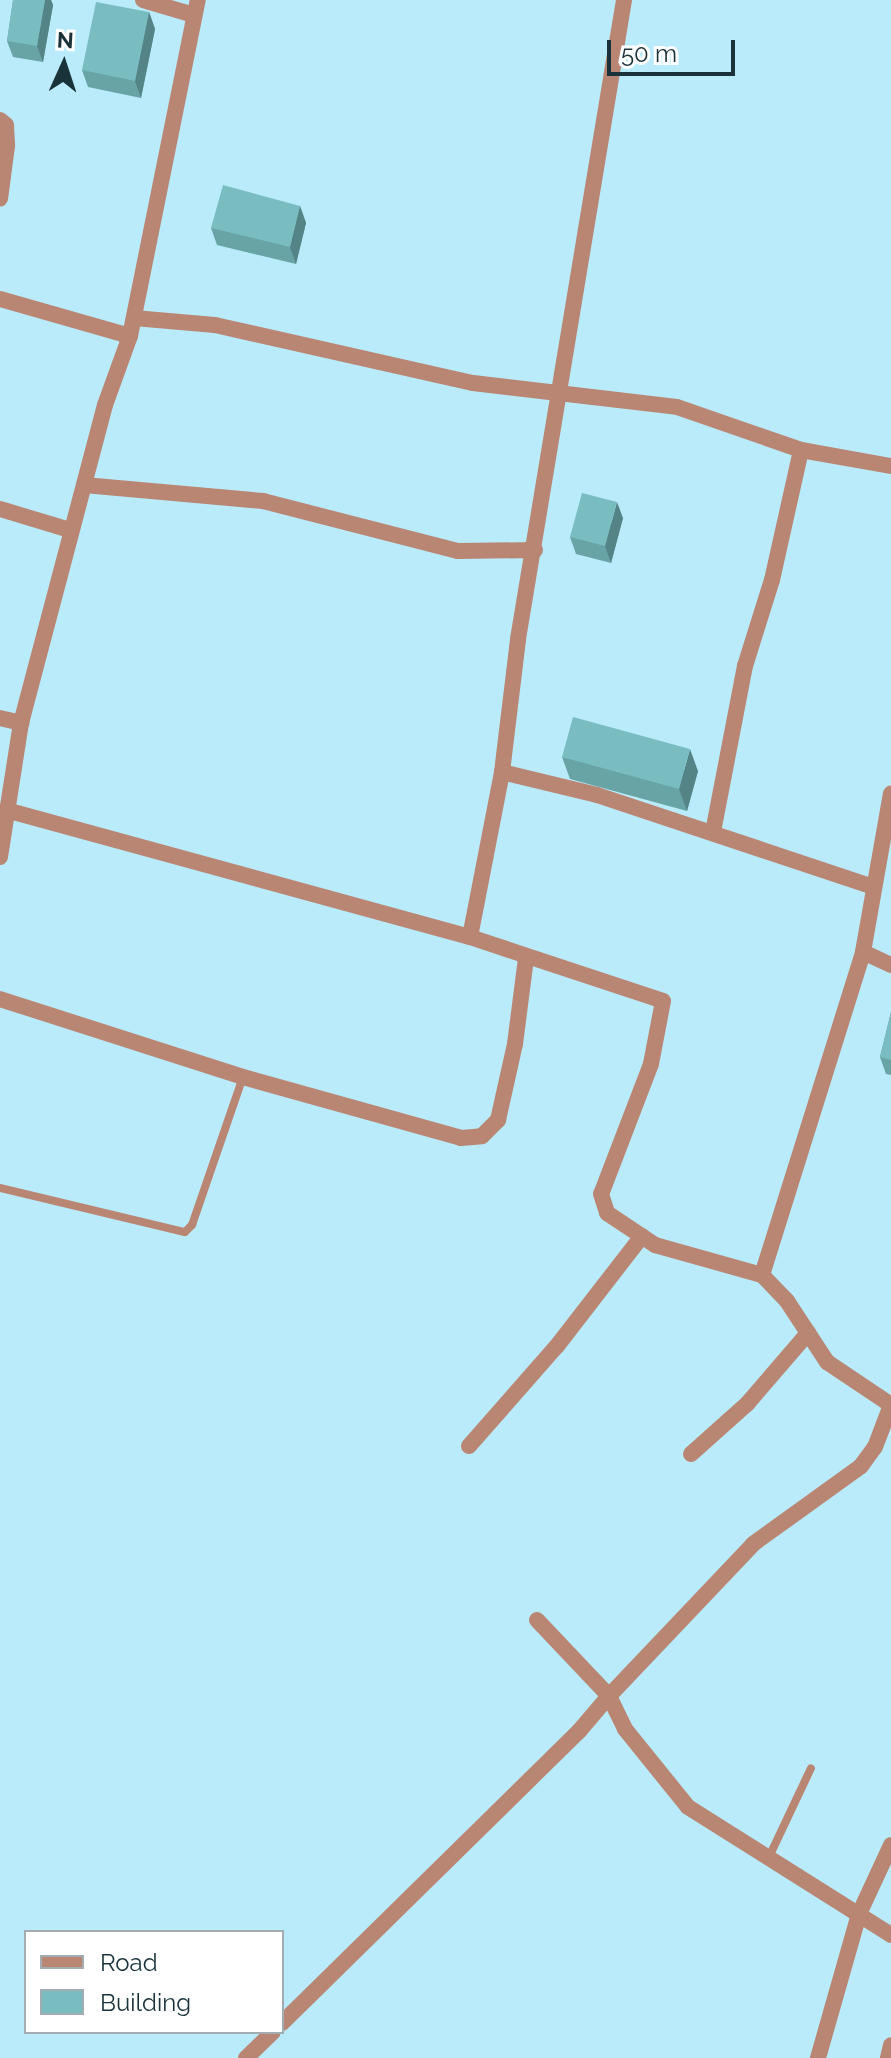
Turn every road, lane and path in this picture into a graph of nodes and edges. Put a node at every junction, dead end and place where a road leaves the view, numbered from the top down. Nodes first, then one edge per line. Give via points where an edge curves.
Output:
1 (143, 0) edge
2 (624, 0) edge
3 (196, 7) edge
4 (0, 120) edge
5 (0, 199) edge
6 (0, 299) edge
7 (134, 318) junction
8 (130, 336) junction
9 (560, 392) junction
10 (801, 450) junction
11 (891, 466) edge
12 (84, 485) junction
13 (0, 509) edge
14 (70, 530) junction
15 (535, 550) junction
16 (0, 718) edge
17 (21, 723) junction
18 (502, 772) junction
19 (891, 793) edge
20 (6, 810) junction
21 (713, 832) junction
22 (886, 834) edge
23 (0, 857) edge
24 (871, 886) junction
25 (470, 937) junction
26 (863, 952) junction
27 (526, 958) junction
28 (891, 965) edge
29 (0, 999) edge
30 (243, 1077) junction
31 (0, 1188) edge
32 (642, 1236) junction
33 (762, 1275) junction
34 (808, 1333) junction
35 (891, 1405) edge
36 (469, 1446) dead end
37 (691, 1454) dead end
38 (537, 1620) dead end
39 (609, 1696) junction
40 (811, 1768) dead end
41 (891, 1845) edge
42 (769, 1857) junction
43 (859, 1914) junction
44 (891, 1935) edge
45 (284, 2021) edge
46 (271, 2034) edge
47 (891, 2045) edge
48 (246, 2058) edge
49 (818, 2058) edge
50 (888, 2058) edge

1 - 3 street
2 - 9 street
3 - 7 street
4 - 5 street via 6,125 7,146
6 - 8 street
7 - 8 street
7 - 9 street via 215,325 473,383
8 - 12 street
9 - 10 street via 677,407
9 - 15 street
10 - 11 street
10 - 21 street via 772,580 745,666
12 - 14 street
12 - 15 street via 263,501 458,551
13 - 14 street
14 - 17 street
15 - 18 street
16 - 17 street
17 - 20 street
18 - 21 street
18 - 25 street
19 - 22 street
20 - 23 street
20 - 25 street
21 - 24 street
22 - 24 street
24 - 26 street
25 - 27 street
26 - 28 street
26 - 33 street
27 - 30 street via 498,1120 482,1136 461,1138
27 - 32 street via 666,1004 651,1064 601,1194 607,1213
29 - 30 street
30 - 31 lane via 192,1225 185,1232
32 - 33 street via 694,1259
32 - 36 street via 557,1346
33 - 34 street
34 - 35 street via 827,1362
34 - 37 street via 747,1404
35 - 39 street via 875,1447 861,1466 753,1544
38 - 39 street
39 - 42 street via 625,1729 688,1807
39 - 45 street
40 - 42 lane
41 - 43 street
42 - 43 street
43 - 44 street
43 - 49 street
46 - 48 street
47 - 50 street

